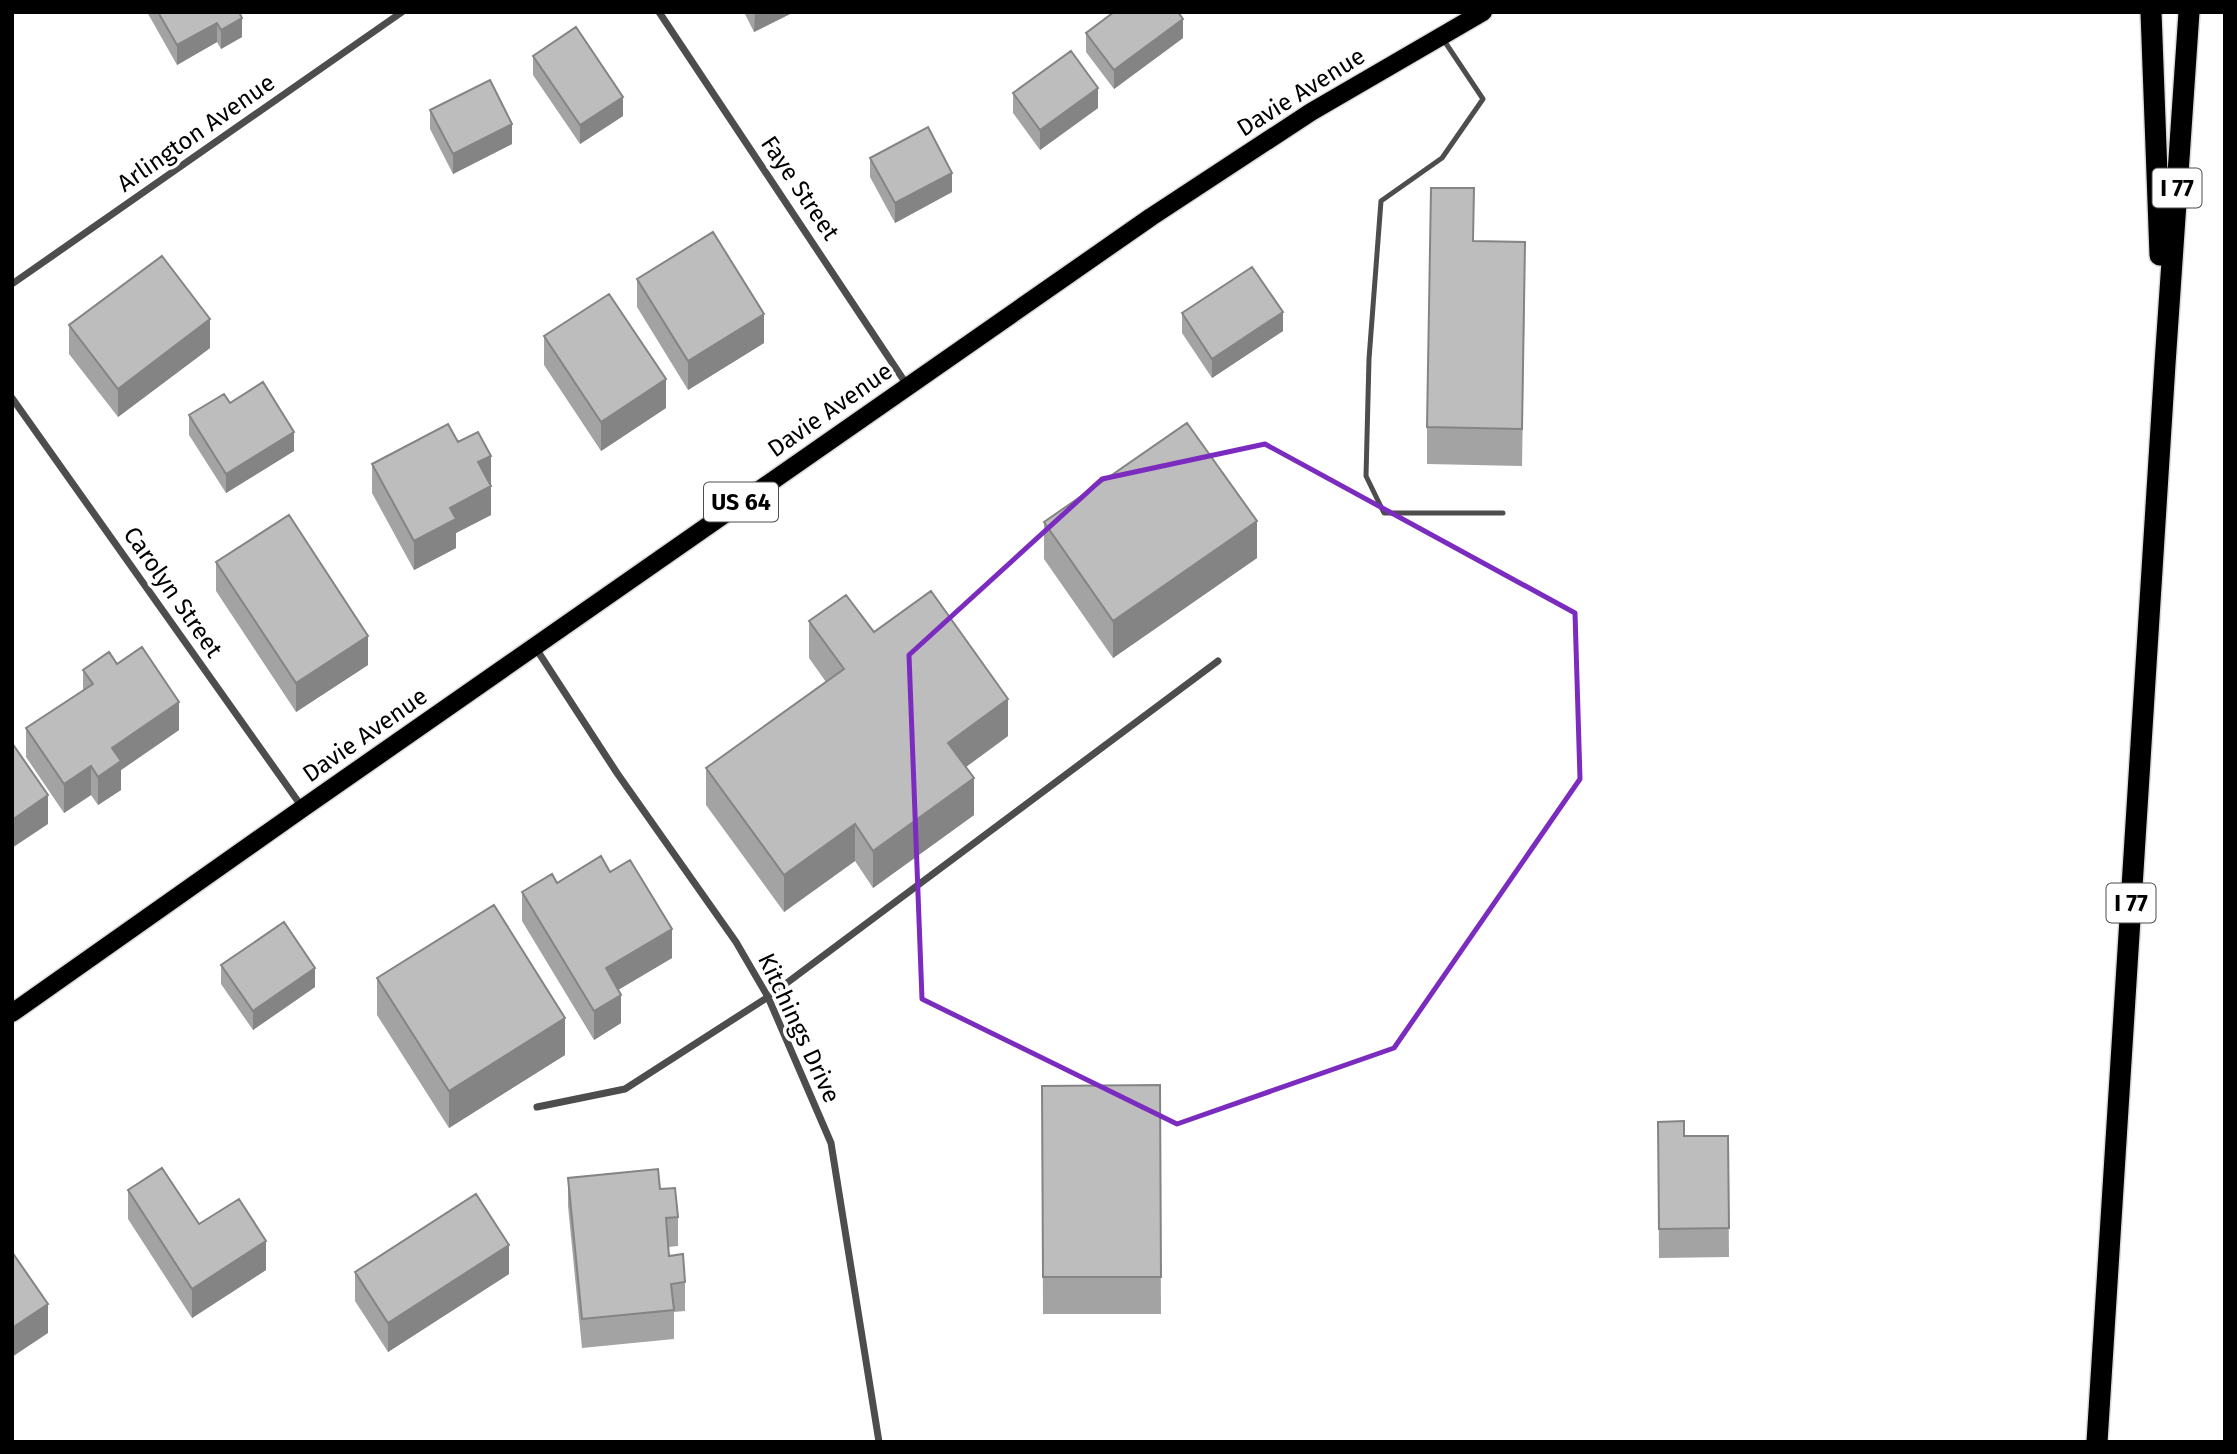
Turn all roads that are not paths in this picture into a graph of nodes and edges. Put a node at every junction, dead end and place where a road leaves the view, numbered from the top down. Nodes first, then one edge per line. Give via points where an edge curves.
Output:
1 (402, 12) edge
2 (659, 12) edge
3 (1483, 12) edge
4 (2151, 12) edge
5 (2189, 12) edge
6 (1441, 36) junction
7 (12, 285) edge
8 (2165, 364) junction
9 (908, 385) junction
10 (12, 398) edge
11 (1503, 513) dead end
12 (535, 647) junction
13 (1218, 661) dead end
14 (303, 808) junction
15 (768, 997) junction
16 (12, 1013) edge
17 (537, 1107) dead end
18 (879, 1442) edge
19 (2097, 1442) edge

1 - 7 street, Arlington Avenue
2 - 9 street, Faye Street
3 - 6 main road, Davie Avenue / US 64
4 - 8 highway
5 - 8 highway, I 77
6 - 9 main road, Davie Avenue / US 64 via 1311,112
6 - 11 lane via 1483,99 1443,158 1381,201 1368,359 1366,476 1384,513
8 - 19 highway, I 77
9 - 12 main road, Davie Avenue / US 64
10 - 14 street, Carolyn Street
12 - 14 main road, Davie Avenue / US 64
12 - 15 street, Kitchings Drive via 736,942
13 - 15 street
14 - 16 main road, Davie Avenue / US 64
15 - 17 street via 625,1089
15 - 18 street, Kitchings Drive via 831,1143

